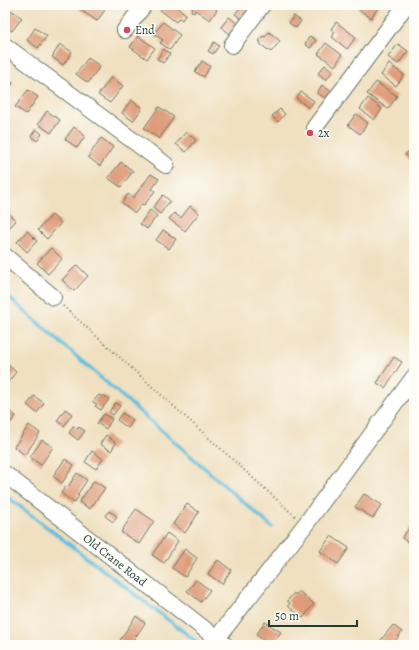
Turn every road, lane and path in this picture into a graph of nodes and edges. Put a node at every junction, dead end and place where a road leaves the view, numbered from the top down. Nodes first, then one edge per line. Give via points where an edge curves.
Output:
1 (144, 5) edge
2 (262, 5) edge
3 (406, 5) edge
4 (125, 30) dead end
5 (232, 45) dead end
6 (5, 46) edge
7 (315, 127) dead end
8 (166, 165) dead end
9 (5, 256) edge
10 (53, 297) joint
11 (414, 377) edge
12 (5, 474) edge
13 (305, 525) junction
14 (221, 642) edge

1 - 4 street
2 - 5 street
3 - 7 street
6 - 8 street
9 - 10 street
10 - 13 path
11 - 13 street
12 - 14 street, Old Crane Road
13 - 14 street

